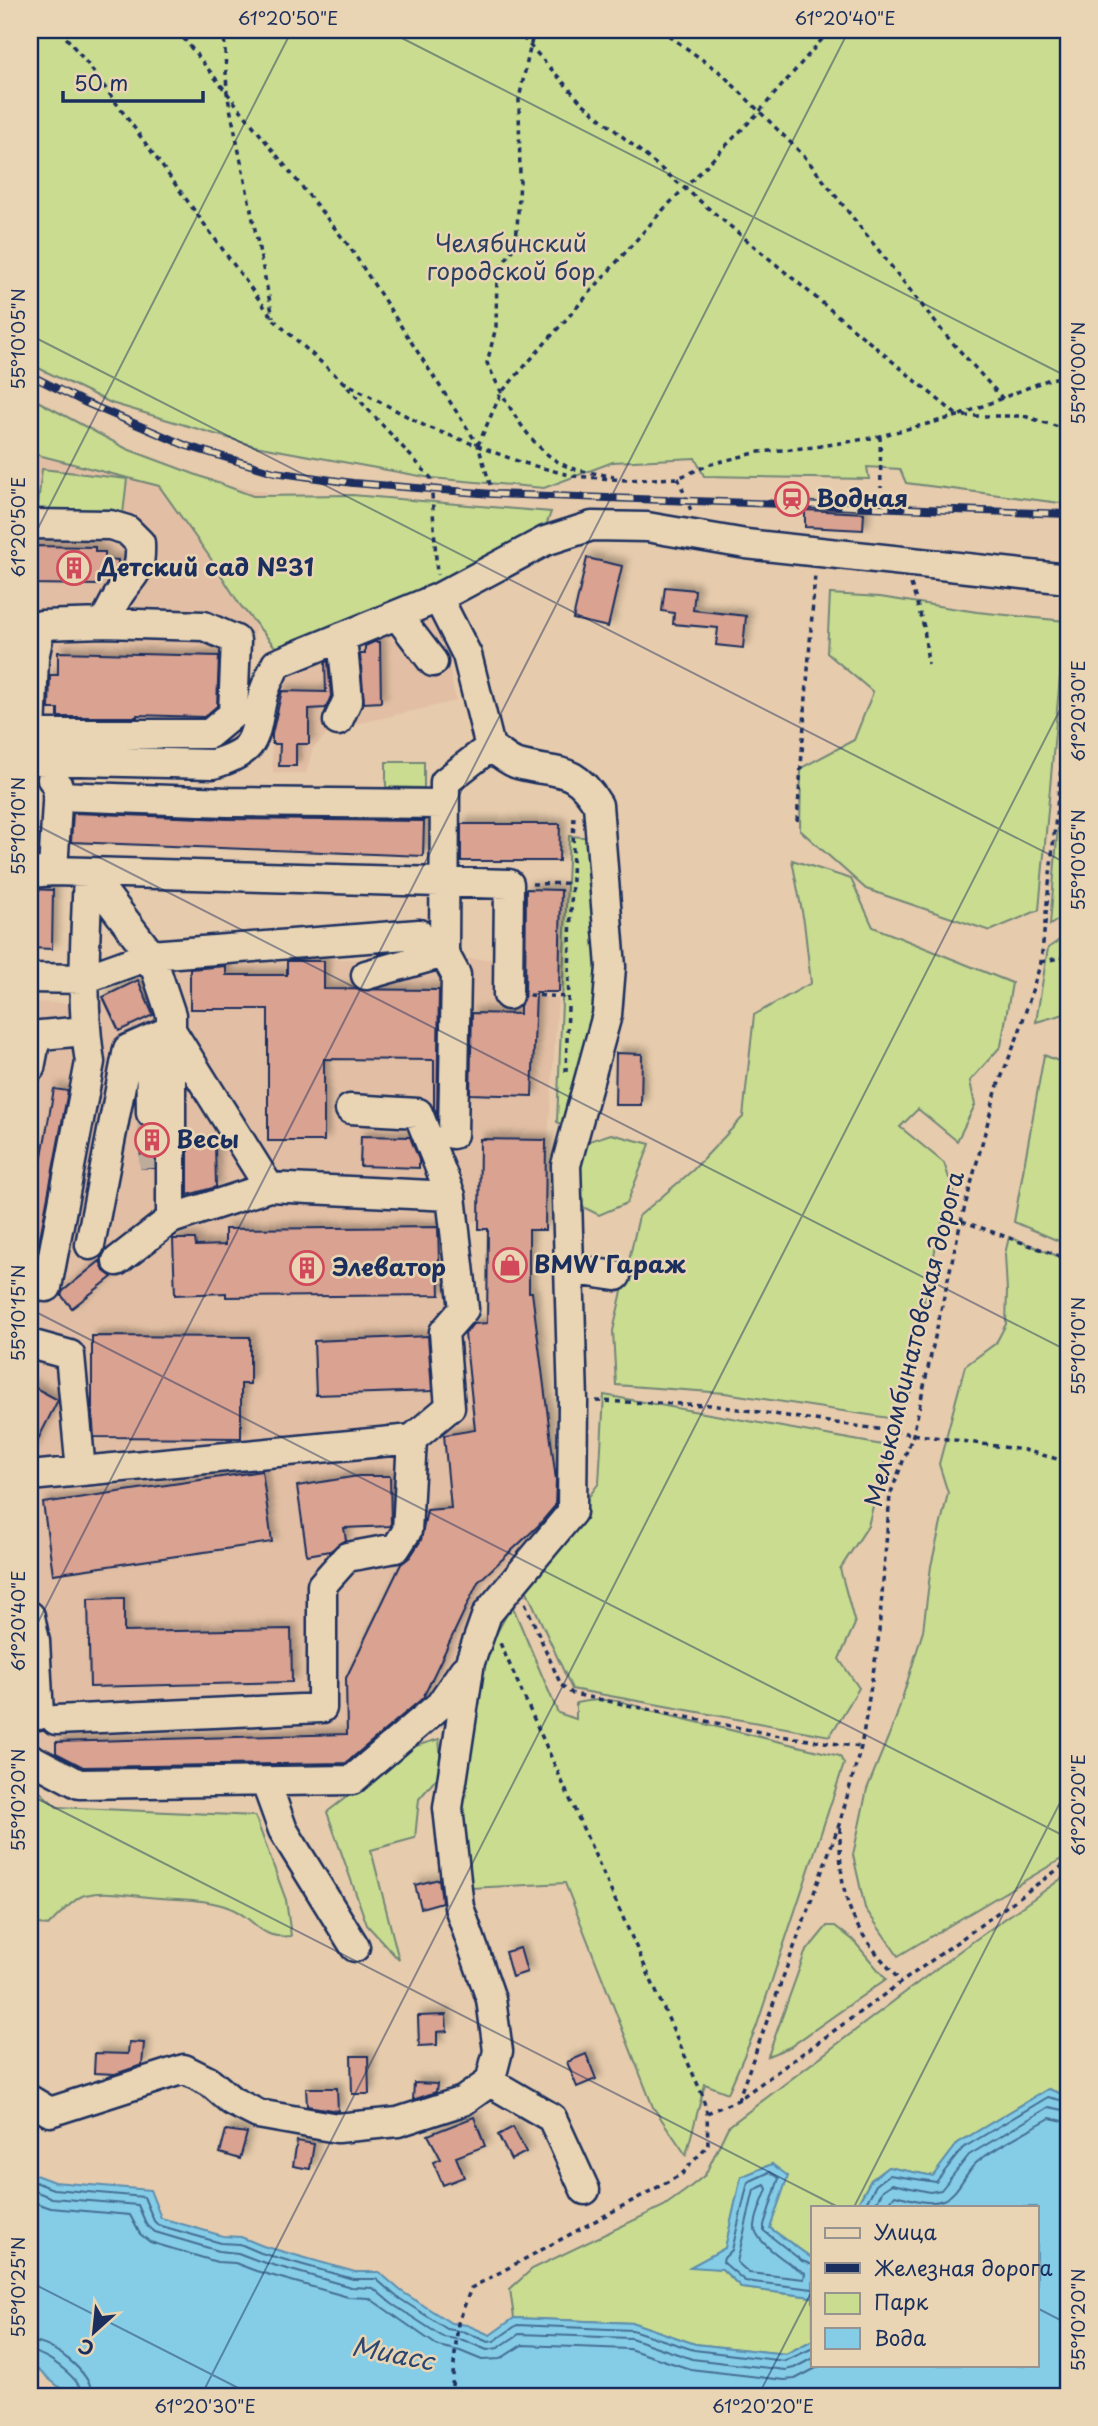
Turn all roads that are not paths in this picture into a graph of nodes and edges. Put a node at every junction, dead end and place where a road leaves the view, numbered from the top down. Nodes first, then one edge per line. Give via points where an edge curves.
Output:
1 (30, 524) edge
2 (1068, 579) edge
3 (438, 598) junction
4 (397, 615) junction
5 (104, 623) junction
6 (342, 637) junction
7 (433, 662) dead end
8 (338, 721) dead end
9 (32, 746) edge
10 (490, 747) junction
11 (57, 796) junction
12 (444, 804) junction
13 (42, 872) edge
14 (88, 872) junction
15 (443, 881) junction
16 (419, 934) dead end
17 (444, 953) junction
18 (151, 955) junction
19 (366, 975) dead end
20 (30, 978) edge
21 (84, 979) junction
22 (508, 995) road end
23 (85, 1031) junction
24 (161, 1035) junction
25 (33, 1037) edge
26 (30, 1068) edge
27 (350, 1109) dead end
28 (151, 1113) tunnel mouth
29 (453, 1134) dead end
30 (153, 1168) tunnel mouth
31 (269, 1187) junction
32 (451, 1196) junction
33 (162, 1225) junction
34 (90, 1245) dead end
35 (117, 1261) dead end
36 (568, 1269) junction
37 (616, 1276) dead end
38 (30, 1285) edge
39 (30, 1344) edge
40 (412, 1439) junction
41 (81, 1471) junction
42 (30, 1476) edge
43 (30, 1616) edge
44 (470, 1662) junction
45 (30, 1758) edge
46 (266, 1783) junction
47 (355, 1947) dead end
48 (491, 2082) junction
49 (30, 2100) edge
50 (585, 2190) dead end

1 - 5 street via 110,524 127,530 140,543 136,574
2 - 3 street via 746,544 647,527 592,526 545,541
3 - 4 street
3 - 10 street via 467,655
4 - 6 street
4 - 7 street
5 - 9 street via 41,625 33,658
5 - 9 street via 204,626 236,640 233,713 209,734
6 - 8 street via 348,699
6 - 9 street via 276,664 264,691 255,738 238,757 213,764
9 - 11 street via 58,786
10 - 12 street via 445,782
10 - 36 street via 516,764 575,777 598,805 611,967 607,1015 566,1165
11 - 12 street
11 - 13 street
12 - 15 street
13 - 14 street
14 - 15 street
14 - 18 street
14 - 21 street
15 - 17 street
15 - 22 street via 509,884
16 - 18 street
17 - 19 street
17 - 29 street via 456,975
18 - 21 street
18 - 24 street via 171,1015
20 - 21 street
21 - 23 street
23 - 25 street
23 - 38 street via 90,1062 47,1287
24 - 28 street
24 - 31 street
24 - 33 street
24 - 34 street via 128,1049
25 - 26 street
27 - 32 street via 418,1113
30 - 33 street
31 - 32 street
31 - 33 street
32 - 40 street via 464,1309 444,1332 450,1407
33 - 35 street
36 - 37 street
36 - 44 street via 572,1512 487,1614
39 - 41 street via 70,1355
40 - 41 street
40 - 43 street via 407,1531 396,1548 347,1557 321,1585 322,1708 47,1718
41 - 42 street
44 - 46 street via 440,1705 352,1780
44 - 48 street via 448,1808 459,1907 491,1999 498,2051
45 - 46 street via 79,1784
46 - 47 street via 283,1830
48 - 49 street via 463,2101 398,2123 337,2128 258,2114 184,2069 50,2112
48 - 50 street via 552,2118

